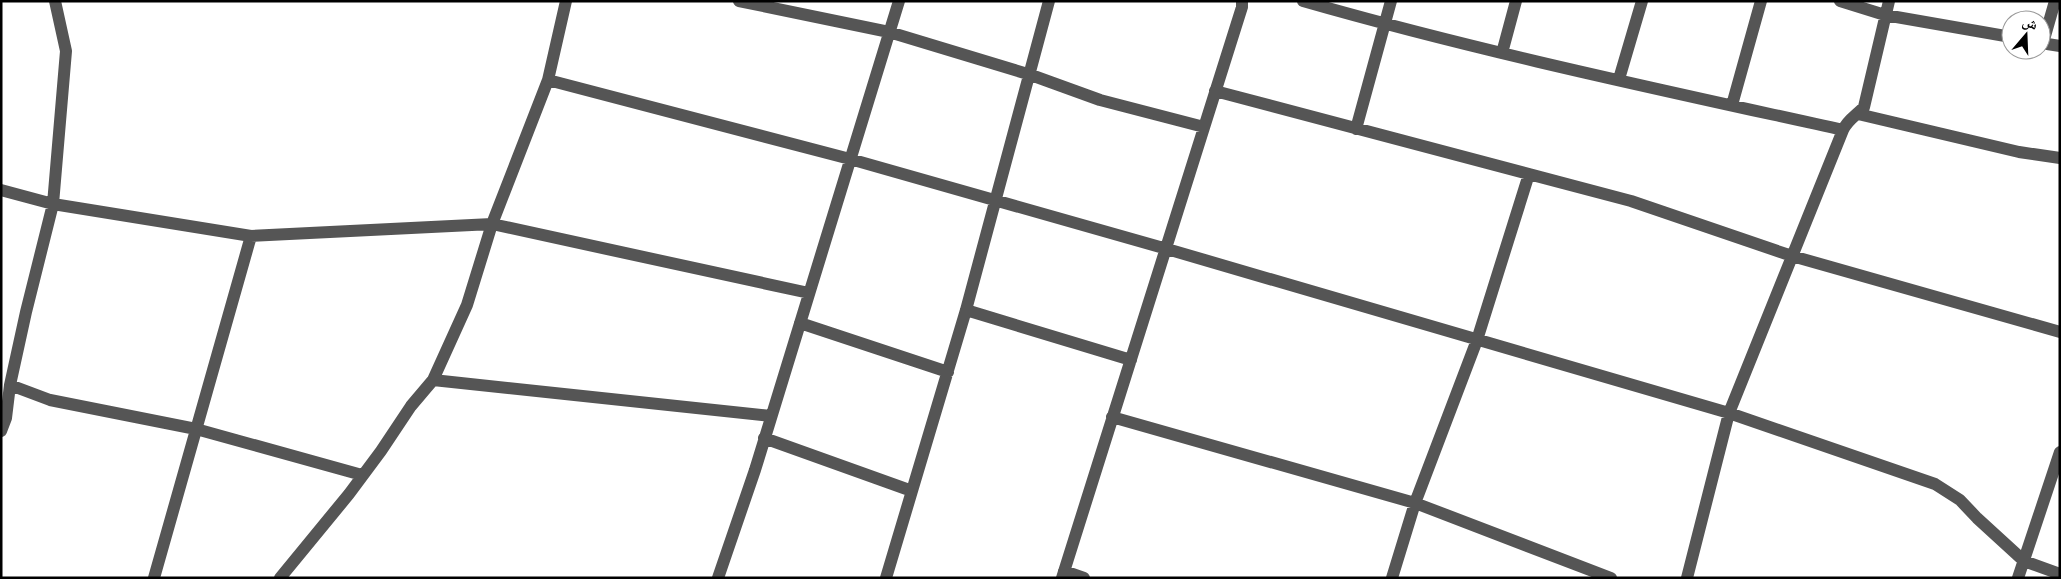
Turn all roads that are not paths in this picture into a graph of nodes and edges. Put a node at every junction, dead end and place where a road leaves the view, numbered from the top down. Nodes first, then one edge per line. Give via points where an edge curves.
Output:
1 (55, 1) edge
2 (566, 1) edge
3 (739, 1) edge
4 (899, 1) edge
5 (1049, 1) edge
6 (1242, 1) edge
7 (1303, 1) edge
8 (1390, 1) edge
9 (1516, 1) edge
10 (1642, 1) edge
11 (1761, 1) edge
12 (1840, 1) edge
13 (1889, 1) edge
14 (1885, 15) junction
15 (1385, 25) junction
16 (889, 32) junction
17 (2001, 36) edge
18 (1502, 53) junction
19 (1031, 75) junction
20 (1619, 79) junction
21 (548, 80) junction
22 (1215, 91) junction
23 (1732, 105) junction
24 (1858, 114) junction
25 (1204, 127) junction
26 (1356, 129) junction
27 (1843, 130) junction
28 (2060, 158) edge
29 (850, 159) junction
30 (1529, 174) junction
31 (1, 190) edge
32 (996, 201) junction
33 (53, 204) junction
34 (492, 224) junction
35 (251, 236) junction
36 (1167, 249) junction
37 (1792, 256) junction
38 (809, 293) junction
39 (966, 310) junction
40 (800, 324) junction
41 (2060, 332) edge
42 (1478, 340) junction
43 (1131, 360) junction
44 (948, 372) junction
45 (433, 380) junction
46 (10, 385) junction
47 (1729, 413) junction
48 (771, 416) junction
49 (1112, 417) junction
50 (196, 429) junction
51 (1, 431) edge
52 (764, 438) junction
53 (2060, 452) edge
54 (362, 475) junction
55 (912, 491) junction
56 (1415, 504) junction
57 (2024, 561) junction
58 (1063, 574) edge
59 (2060, 574) edge
60 (154, 578) edge
61 (280, 578) edge
62 (718, 578) edge
63 (886, 578) edge
64 (1084, 578) edge
65 (1392, 578) edge
66 (1611, 578) edge
67 (1687, 578) edge
68 (2018, 578) edge

1 - 33 street via 66,51
2 - 21 street
3 - 16 street
4 - 16 street
5 - 19 street
6 - 22 street
7 - 15 street
8 - 15 street
9 - 18 street
10 - 20 street
11 - 23 street
12 - 14 street
13 - 14 street
14 - 17 street
14 - 24 street via 1864,107
15 - 18 street
15 - 26 street
16 - 19 street
16 - 29 street
18 - 20 street
19 - 25 street via 1100,100
19 - 32 street
20 - 23 street
21 - 29 street
21 - 34 street
22 - 25 street
22 - 26 street
23 - 27 street
24 - 27 street via 1848,119
24 - 28 street via 2019,152
25 - 36 street
26 - 30 street
27 - 37 street
29 - 32 street
29 - 38 street
30 - 37 street via 1632,201
30 - 42 street
31 - 33 street
32 - 36 street
32 - 39 street
33 - 35 street
33 - 46 street
34 - 35 street
34 - 38 street
34 - 45 street via 467,305
35 - 50 street
36 - 42 street
36 - 43 street
37 - 41 street
37 - 47 street
38 - 40 street
39 - 43 street
39 - 44 street
40 - 44 street
40 - 48 street
42 - 47 street
42 - 56 street
43 - 49 street
44 - 55 street
45 - 48 street
45 - 54 street
46 - 50 street via 50,400
46 - 51 street
47 - 57 street via 1935,484 1960,500
47 - 67 street
48 - 52 street
49 - 56 street
49 - 58 street
50 - 54 street
50 - 60 street
52 - 55 street
52 - 62 street
53 - 57 street
54 - 61 street
55 - 63 street
56 - 65 street
56 - 66 street
57 - 59 street
57 - 68 street
58 - 64 street

